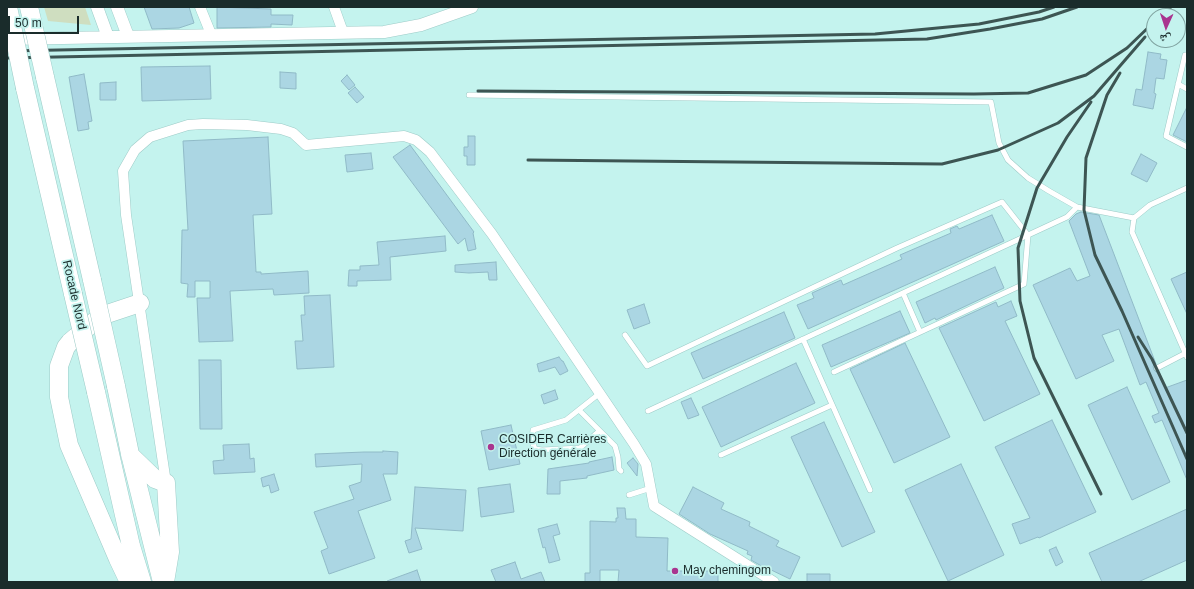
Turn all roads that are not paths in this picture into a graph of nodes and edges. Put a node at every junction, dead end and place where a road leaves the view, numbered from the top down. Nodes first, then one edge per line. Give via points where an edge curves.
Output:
1 (8, 7) edge
2 (29, 7) edge
3 (97, 7) edge
4 (117, 7) edge
5 (200, 7) edge
6 (334, 7) edge
7 (472, 7) edge
8 (343, 32) junction
9 (211, 34) junction
10 (128, 36) junction
11 (108, 37) junction
12 (7, 39) edge
13 (1187, 55) edge
14 (1178, 84) junction
15 (1187, 89) edge
16 (469, 95) dead end
17 (1187, 147) edge
18 (1187, 188) edge
19 (1077, 207) junction
20 (1134, 218) junction
21 (1028, 235) junction
22 (903, 293) junction
23 (140, 303) junction
24 (920, 332) junction
25 (625, 335) dead end
26 (803, 339) junction
27 (1186, 355) edge
28 (1158, 368) dead end
29 (834, 372) dead end
30 (600, 393) junction
31 (832, 405) junction
32 (580, 410) junction
33 (648, 411) dead end
34 (599, 431) junction
35 (130, 454) junction
36 (721, 455) dead end
37 (621, 472) dead end
38 (166, 483) junction
39 (651, 488) junction
40 (870, 490) dead end
41 (630, 495) dead end
42 (129, 582) edge
43 (142, 582) edge
44 (162, 582) edge
45 (165, 582) edge
46 (774, 582) edge

1 - 43 highway, Rocade Nord, bridge via 131,546
2 - 35 highway, Rocade Nord, bridge
3 - 11 street
4 - 10 street
5 - 9 street
6 - 8 street
7 - 8 street via 414,26 384,32
8 - 9 street
9 - 10 street
10 - 11 street
11 - 12 street
13 - 14 lane
14 - 15 lane
14 - 17 lane via 1166,136
16 - 19 lane via 991,102 999,143 1008,160 1028,178
18 - 20 lane via 1150,205
19 - 20 lane
19 - 21 lane via 1067,217
20 - 27 lane via 1132,232
21 - 22 lane
21 - 24 lane via 1024,284
21 - 25 lane via 1002,202 897,248 647,366
22 - 24 lane
22 - 26 lane
23 - 30 street via 129,239 123,172 135,150 150,137 188,125 203,124 281,129 293,133 306,145 404,136 416,140 435,158 492,234
23 - 38 street
23 - 42 highway via 101,316 70,342 59,366 59,397 69,445
24 - 29 lane
26 - 31 lane
26 - 33 lane
27 - 28 lane
30 - 32 lane
30 - 39 street via 646,464
31 - 36 lane
31 - 40 lane
32 - 34 lane
32 - 34 lane via 566,420 533,430 532,441 535,449 580,448
34 - 37 lane via 615,446
35 - 38 highway via 155,478
35 - 44 highway, Rocade Nord
38 - 45 highway via 170,552
39 - 41 lane
39 - 46 street via 654,506

